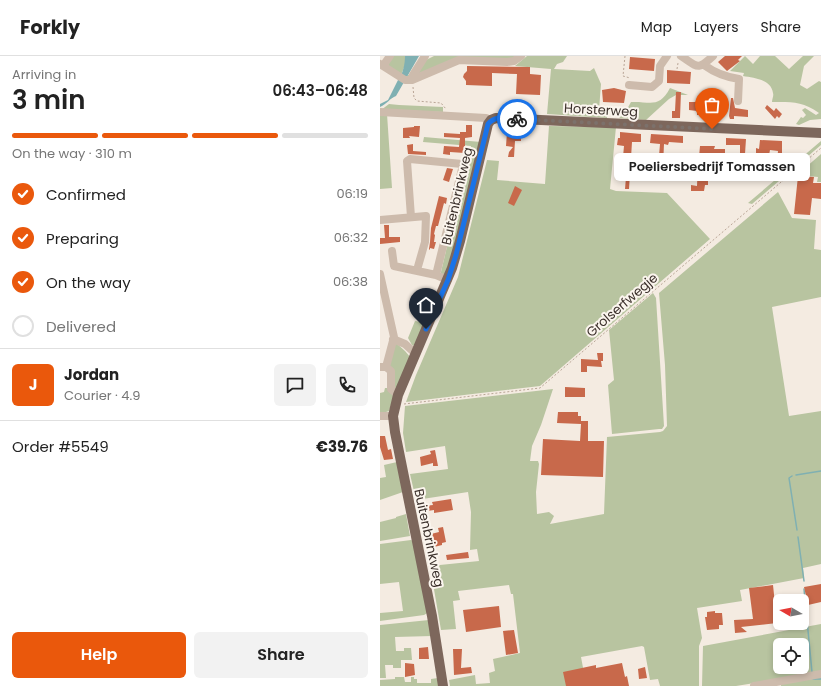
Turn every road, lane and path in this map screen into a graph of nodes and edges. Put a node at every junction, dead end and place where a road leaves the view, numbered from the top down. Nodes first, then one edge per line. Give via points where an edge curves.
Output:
1 (390, 56) edge
2 (425, 56) edge
3 (521, 56) edge
4 (625, 56) edge
5 (667, 56) edge
6 (681, 56) edge
7 (713, 56) edge
8 (382, 65) edge
9 (704, 65) junction
10 (406, 79) junction
11 (629, 85) joint
12 (738, 101) dead end
13 (447, 110) dead end
14 (380, 112) edge
15 (491, 120) junction
16 (821, 133) edge
17 (821, 148) edge
18 (411, 217) junction
19 (380, 220) edge
20 (392, 251) dead end
21 (417, 270) junction
22 (380, 274) edge
23 (436, 275) junction
24 (448, 280) junction
25 (393, 339) junction
26 (416, 354) junction
27 (383, 367) edge
28 (398, 395) junction
29 (403, 404) dead end
30 (380, 416) edge
31 (393, 416) junction
32 (821, 674) edge
33 (443, 686) edge
34 (754, 686) edge

1 - 8 street
2 - 10 street via 413,75
3 - 10 street via 507,62 459,60
4 - 11 path via 623,76 630,78
5 - 11 street via 660,66 659,82 652,86
6 - 9 street via 695,66
7 - 9 street
8 - 10 street
9 - 12 street via 723,76 739,79
10 - 13 path via 417,101 441,104
14 - 15 street, Horsterweg
15 - 16 main road, Horsterweg via 496,118
15 - 24 main road, Buitenbrinkweg via 486,126 460,241
17 - 29 path, Grolserfwegje via 540,388
18 - 19 street, Buitenbrinkweg
18 - 21 street, Buitenbrinkweg via 426,216 425,242
18 - 23 street via 406,161 462,164
20 - 21 street via 394,266
21 - 23 street
22 - 25 street
23 - 24 street
24 - 26 main road, Buitenbrinkweg
25 - 26 street via 405,344
25 - 27 street
26 - 28 main road, Buitenbrinkweg
27 - 28 street via 391,371 391,390
28 - 31 main road, Buitenbrinkweg
30 - 31 street
31 - 33 main road, Buitenbrinkweg
32 - 34 street

